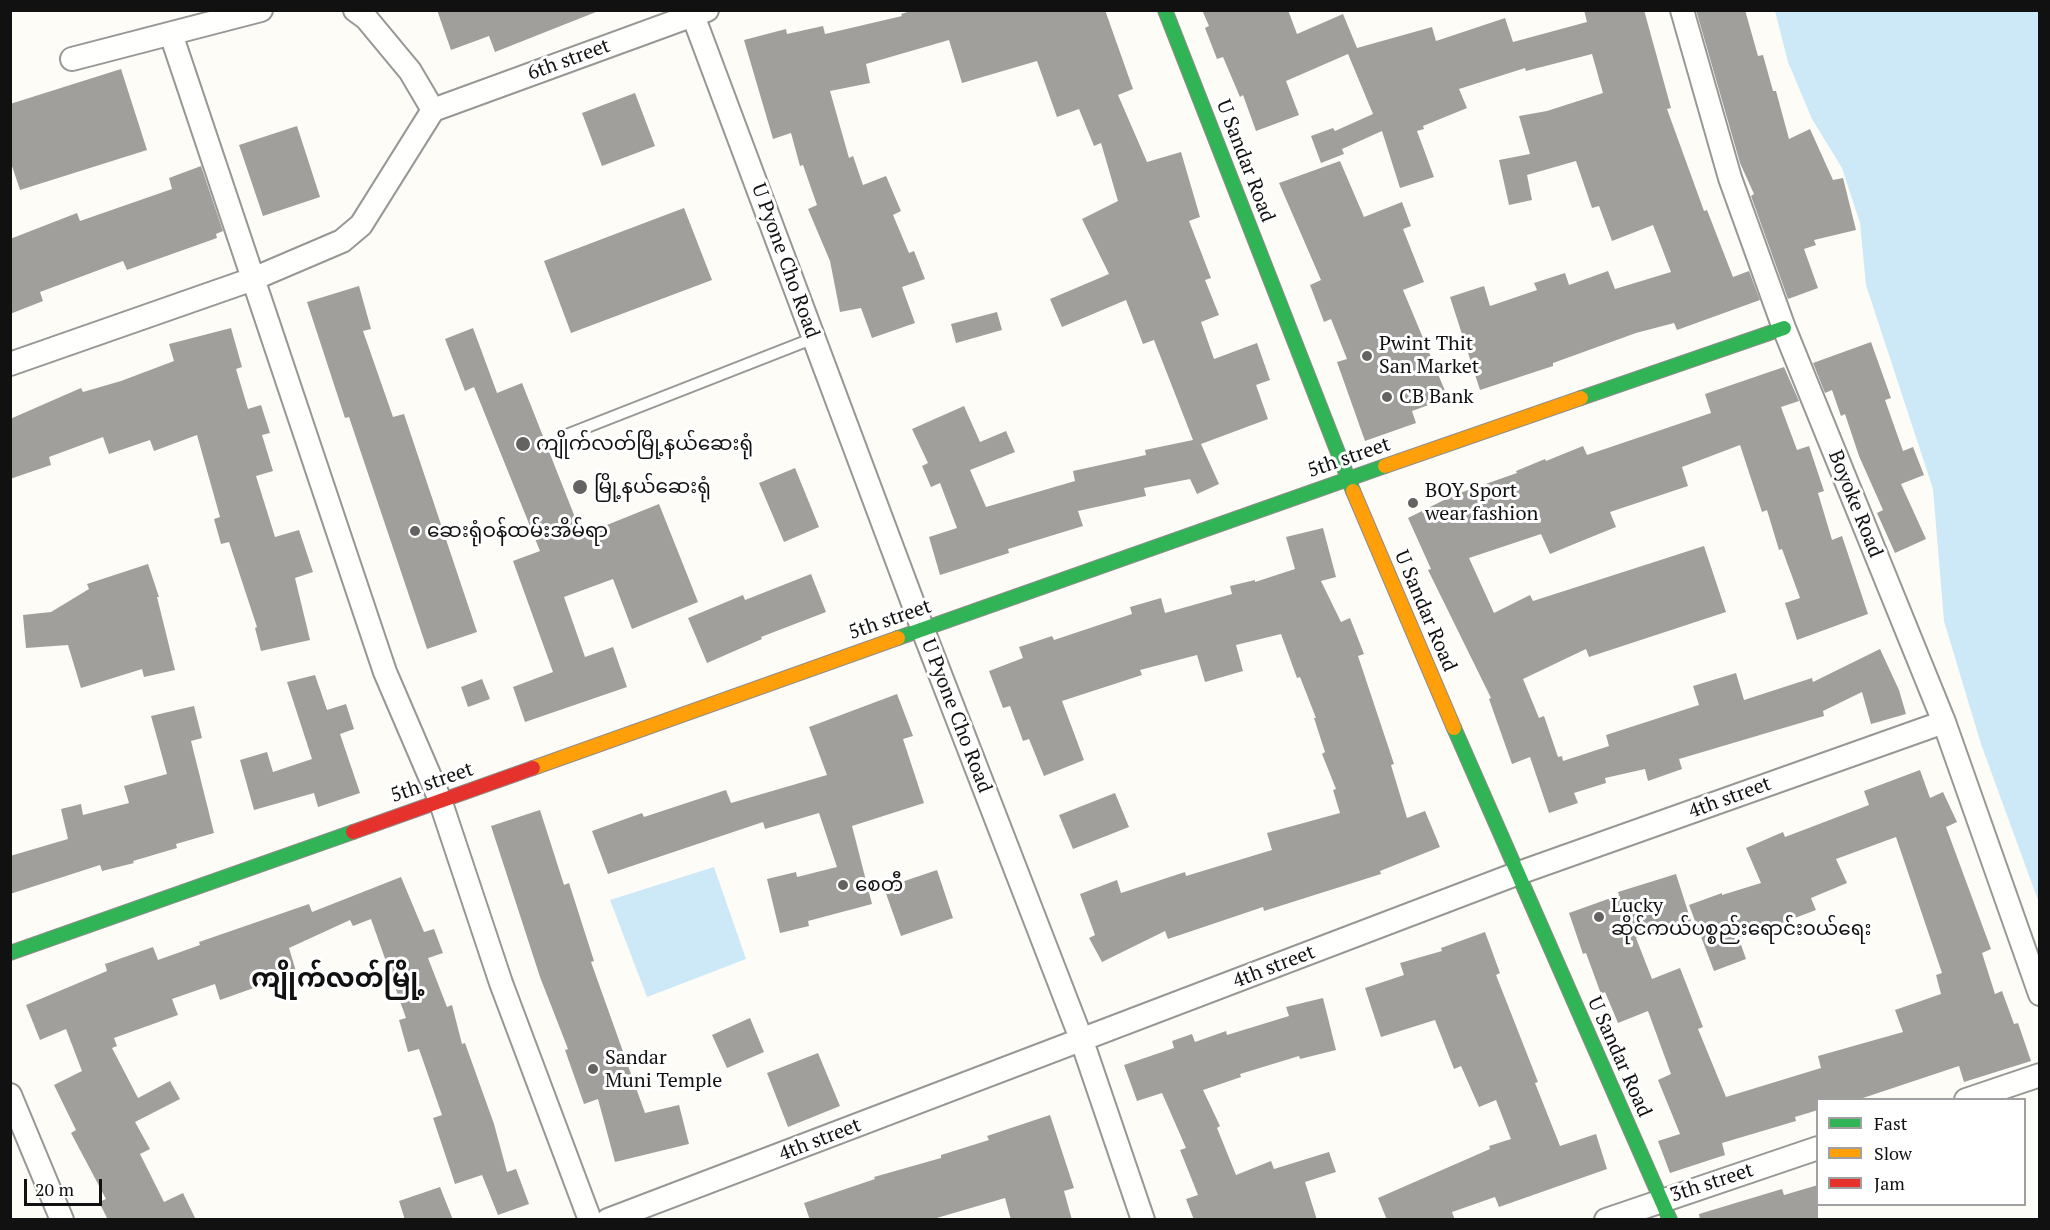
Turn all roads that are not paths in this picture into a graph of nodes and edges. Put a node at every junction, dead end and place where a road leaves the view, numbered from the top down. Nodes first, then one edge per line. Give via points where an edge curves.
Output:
1 (261, 10) edge
2 (355, 10) edge
3 (1165, 10) edge
4 (1682, 10) edge
5 (697, 12) edge
6 (171, 34) junction
7 (72, 58) dead end
8 (433, 111) junction
9 (254, 279) junction
10 (1784, 328) junction
11 (814, 338) junction
12 (10, 364) edge
13 (564, 436) dead end
14 (1348, 479) junction
15 (923, 630) junction
16 (1944, 722) junction
17 (440, 800) junction
18 (1516, 874) junction
19 (10, 952) edge
20 (2040, 994) edge
21 (1082, 1041) junction
22 (2040, 1075) edge
23 (10, 1095) edge
24 (1972, 1098) edge
25 (1816, 1149) edge
26 (1665, 1210) edge
27 (62, 1220) edge
28 (590, 1220) edge
29 (608, 1220) edge
30 (1143, 1220) edge
31 (1606, 1220) edge

1 - 6 street
2 - 8 street via 410,71
3 - 14 street, U Sandar Road
4 - 10 street, Boyoke Road via 1730,178
5 - 8 street, 6th street
5 - 11 street, U Pyone Cho Road
6 - 7 street
6 - 9 street
8 - 9 street via 353,233
9 - 12 street
9 - 17 street via 385,672
10 - 14 street, 5th street
10 - 16 street, Boyoke Road
11 - 13 lane
11 - 15 street, U Pyone Cho Road
14 - 15 street, 5th street
14 - 18 street, U Sandar Road
15 - 17 street, 5th street
15 - 21 street, U Pyone Cho Road
16 - 18 street, 4th street
16 - 20 street, Boyoke Road
17 - 19 street, 5th street
17 - 28 street via 501,983
18 - 21 street, 4th street
18 - 26 street, U Sandar Road
21 - 29 street, 4th street
21 - 30 street, U Pyone Cho Road
22 - 24 street
23 - 27 street
25 - 26 street, 3th street
26 - 31 street, 3th street

